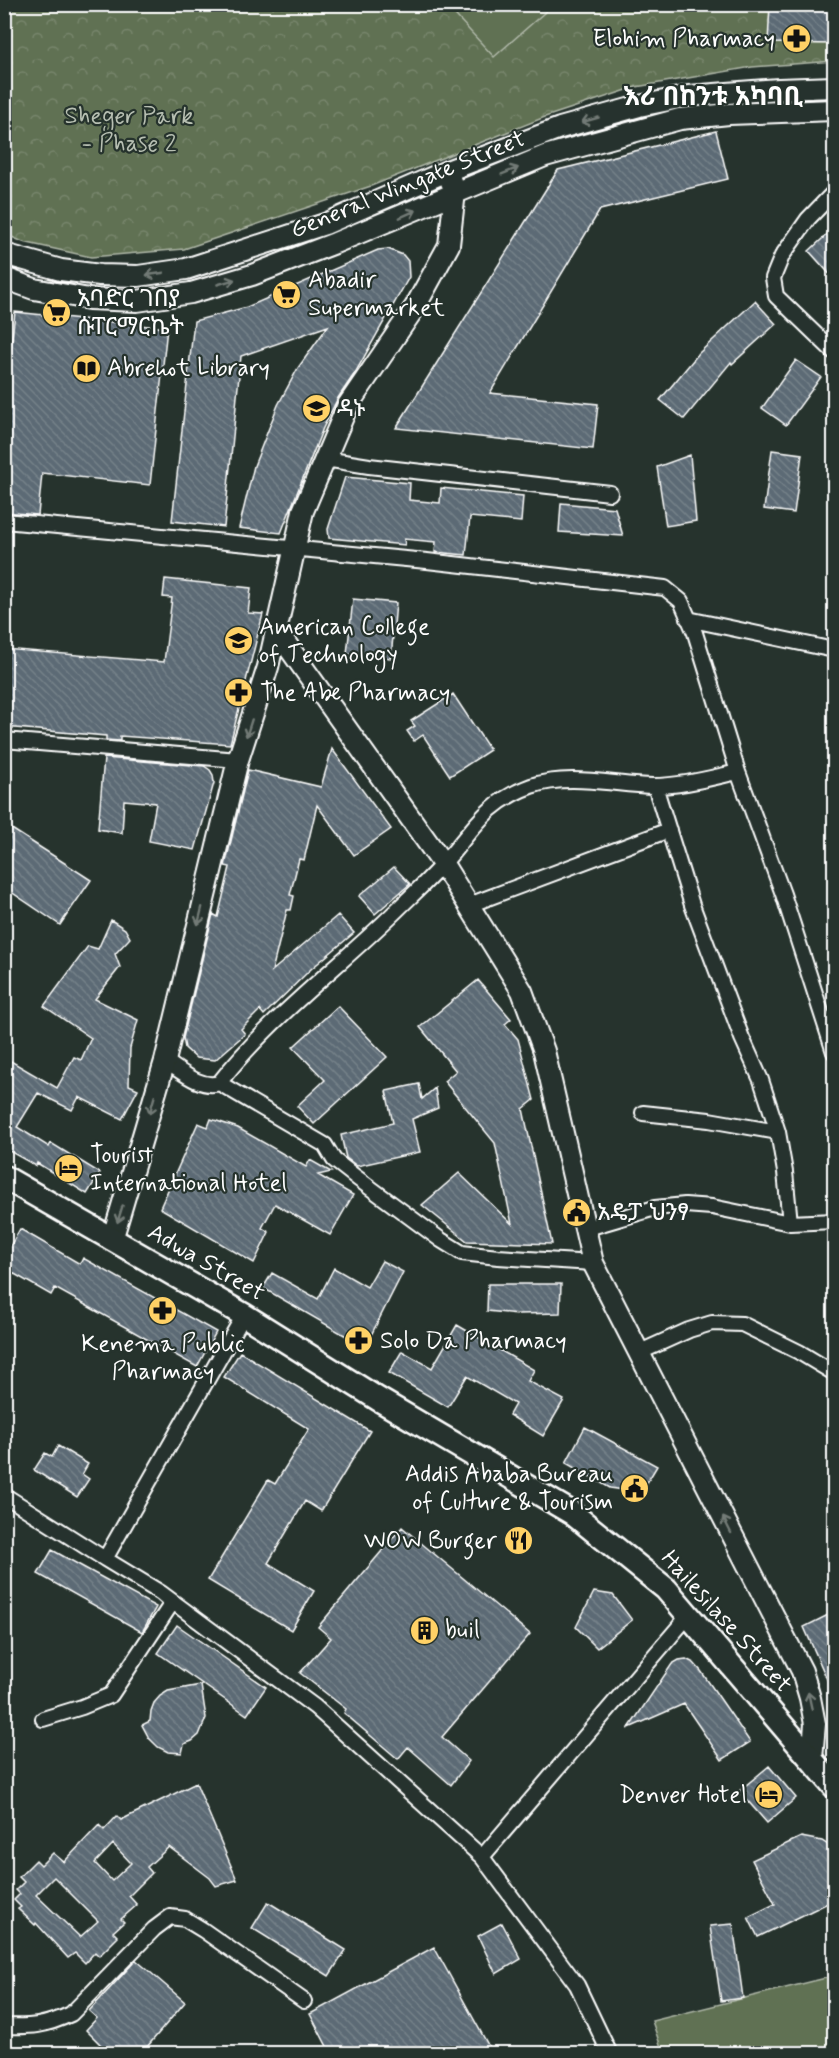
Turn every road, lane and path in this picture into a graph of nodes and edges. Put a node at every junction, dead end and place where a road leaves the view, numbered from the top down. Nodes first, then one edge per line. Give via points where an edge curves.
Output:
1 (834, 87) edge
2 (834, 110) edge
3 (447, 171) junction
4 (455, 192) junction
5 (834, 192) edge
6 (4, 254) edge
7 (186, 269) junction
8 (4, 278) edge
9 (191, 293) junction
10 (834, 352) edge
11 (325, 459) junction
12 (610, 494) dead end
13 (4, 521) edge
14 (295, 550) junction
15 (688, 619) junction
16 (277, 631) junction
17 (834, 650) edge
18 (4, 740) edge
19 (238, 760) junction
20 (738, 772) junction
21 (655, 786) junction
22 (669, 830) junction
23 (443, 864) junction
24 (469, 905) junction
25 (834, 1052) edge
26 (165, 1060) junction
27 (219, 1083) junction
28 (643, 1113) dead end
29 (778, 1132) junction
30 (4, 1177) edge
31 (834, 1221) edge
32 (790, 1223) junction
33 (584, 1229) junction
34 (112, 1240) junction
35 (593, 1263) junction
36 (244, 1315) junction
37 (638, 1353) junction
38 (834, 1373) edge
39 (378, 1399) joint
40 (4, 1495) edge
41 (105, 1559) junction
42 (161, 1593) junction
43 (689, 1615) junction
44 (42, 1719) dead end
45 (812, 1759) junction
46 (834, 1786) edge
47 (482, 1857) junction
48 (304, 2001) dead end
49 (4, 2026) edge
50 (610, 2054) edge

1 -> 3 street, General Wingate Street via 690,96 639,106 560,128
4 -> 2 street, General Wingate Street via 545,156 680,119
3 - 4 street
3 - 7 street, General Wingate Street via 325,224
9 -> 4 street, General Wingate Street via 252,275
4 - 11 street via 449,245 415,307 348,405
5 - 10 street via 808,219 782,256 774,278 776,296
7 -> 6 street, General Wingate Street via 138,276 100,275 61,270
7 - 9 street
8 - 9 street, General Wingate Street via 34,289 89,299 137,301
11 - 12 street
11 - 14 street via 303,511
13 - 14 street
14 - 15 street via 665,588 681,601
14 - 16 street
15 - 17 street
15 - 20 street
16 -> 19 street
16 - 23 street
18 - 19 street
19 -> 26 street
20 - 21 street
20 - 25 street
21 - 22 street
21 - 23 street via 565,780 532,785 502,798
22 - 24 street
22 - 29 street via 692,905
23 - 24 street
23 - 27 street via 266,1031
24 - 33 street via 522,991 544,1051
26 - 27 street via 196,1081 210,1086
26 -> 34 street
27 - 35 street via 325,1145 334,1160 349,1172 462,1253
28 - 29 street
29 - 32 street
30 - 34 main road, Adwa Street
31 - 32 street
32 - 33 street via 685,1205 655,1208
33 - 35 street
34 - 36 main road, Adwa Street
35 - 37 street
36 - 39 main road, Adwa Street
36 - 41 street
37 - 38 street via 712,1323 742,1324
45 -> 37 street via 815,1724 802,1671
39 - 43 main road, Hailesilase Street via 572,1513 666,1589
40 - 41 street
41 - 42 street
42 - 44 street via 170,1606 111,1695
42 - 47 street via 315,1707
43 - 45 main road, Hailesilase Street
43 - 47 street
45 - 46 main road, Hailesilase Street
47 - 50 street via 577,1985
48 - 49 street via 203,1930 185,1919 170,1917 71,2014 34,2027

